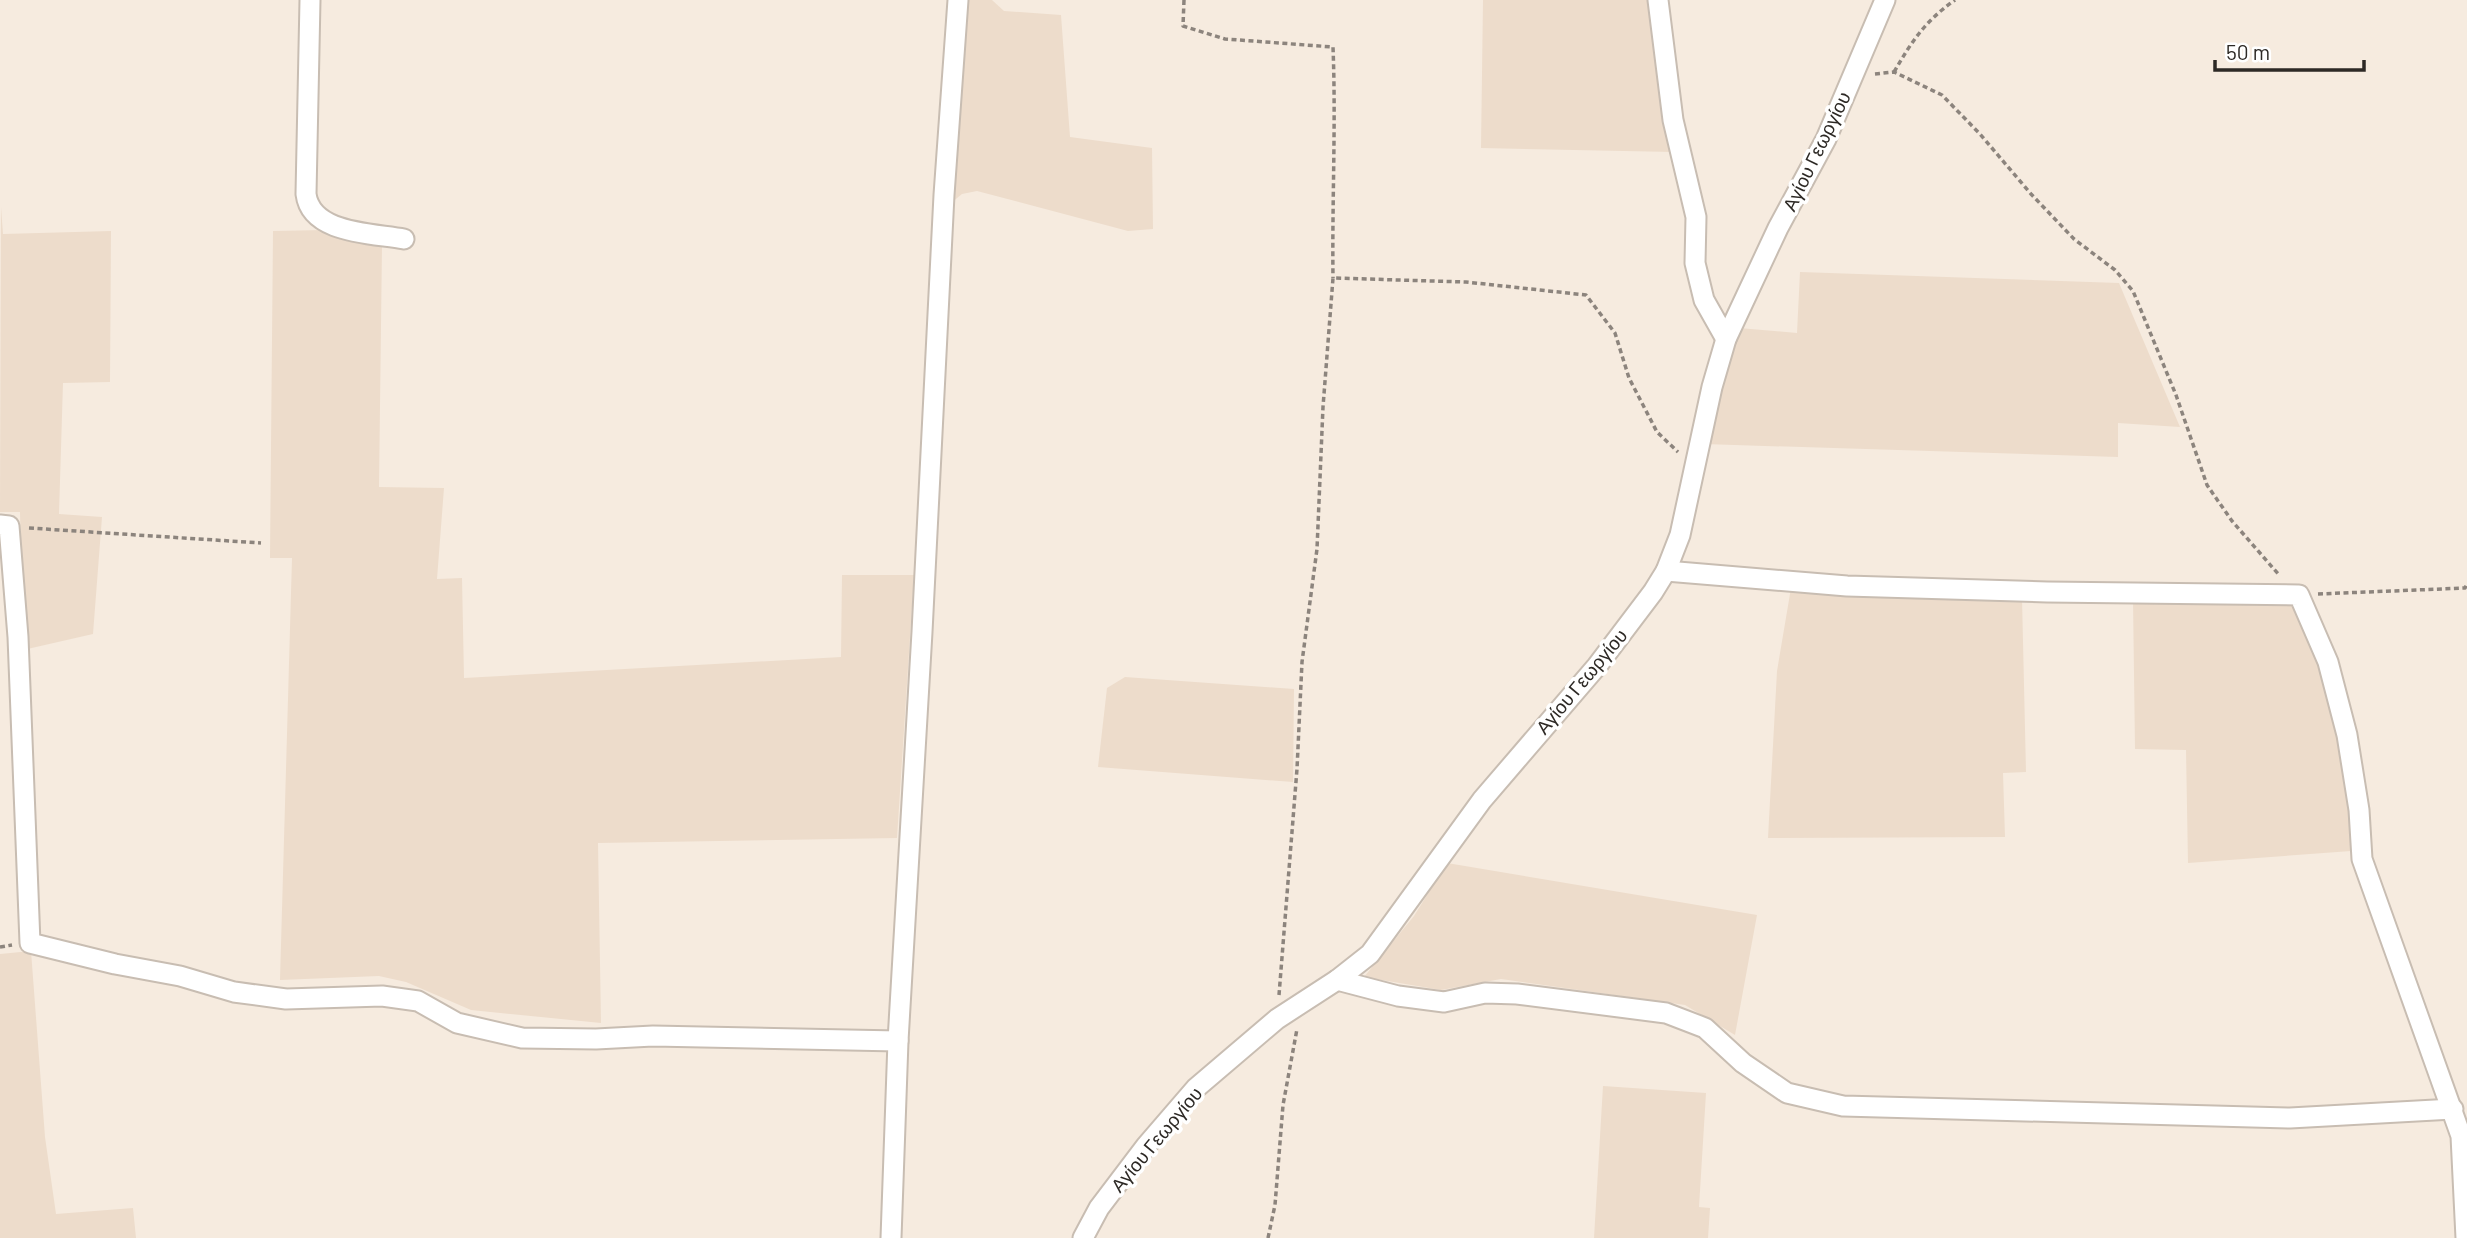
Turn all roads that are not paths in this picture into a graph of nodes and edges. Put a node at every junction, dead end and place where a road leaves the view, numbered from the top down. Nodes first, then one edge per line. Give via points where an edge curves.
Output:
1 (310, 0) edge
2 (958, 0) edge
3 (1658, 0) edge
4 (1885, 0) edge
5 (404, 239) dead end
6 (1726, 339) junction
7 (5, 525) edge
8 (1666, 570) junction
9 (1337, 980) junction
10 (898, 1041) junction
11 (2453, 1109) junction
12 (891, 1238) edge
13 (1083, 1238) edge
14 (2466, 1238) edge

1 - 5 street via 307,206 328,225
2 - 10 street
3 - 6 street via 1673,120 1696,217 1695,264 1704,300
4 - 6 street, Αγίου Γεωργίου via 1826,139
6 - 8 street, Αγίου Γεωργίου via 1680,535
7 - 10 street via 18,636 30,943 234,992 286,999 382,996 418,1001 457,1023 522,1038
8 - 9 street, Αγίου Γεωργίου via 1597,666 1482,800 1370,954
8 - 11 street via 1860,587 2298,595 2328,662 2347,735 2362,859
9 - 11 street via 1444,1002 1496,993 1666,1013 1705,1028 1743,1063 1787,1093 1843,1106 2290,1118
9 - 13 street, Αγίου Γεωργίου via 1277,1018 1196,1088 1115,1187
10 - 12 street
11 - 14 street via 2461,1136

